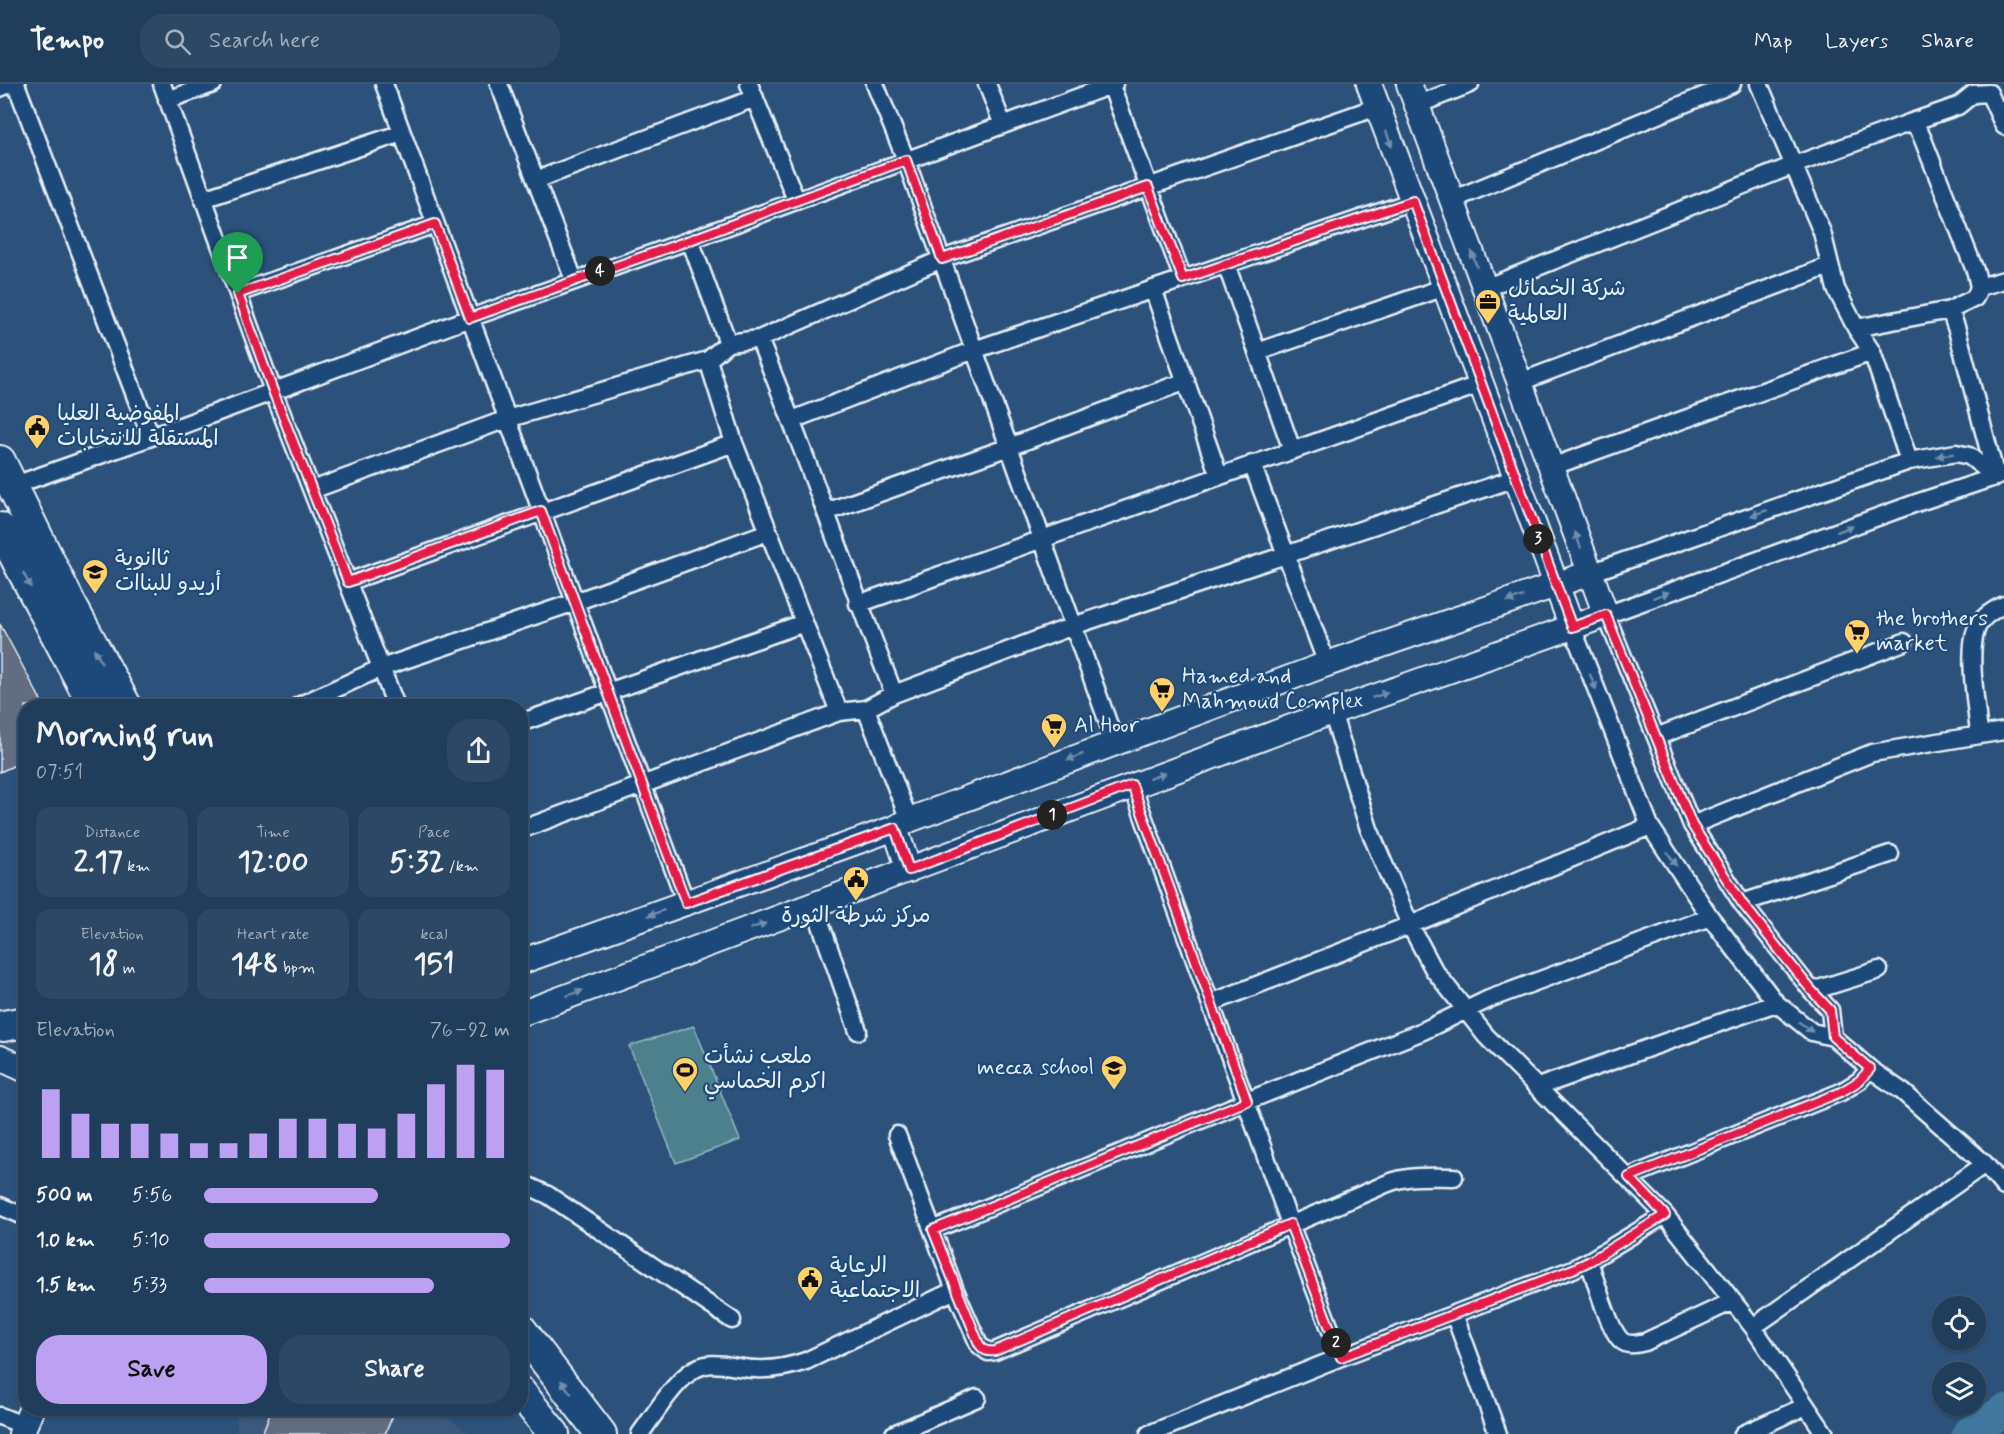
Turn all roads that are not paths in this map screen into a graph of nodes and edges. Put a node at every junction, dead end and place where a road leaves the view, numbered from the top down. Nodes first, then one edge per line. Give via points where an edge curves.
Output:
1 (9, 84) edge
2 (16, 84) edge
3 (213, 84) edge
4 (384, 84) edge
5 (875, 84) edge
6 (987, 84) edge
7 (1369, 84) edge
8 (1470, 84) edge
9 (1732, 84) edge
10 (1760, 84) edge
11 (1112, 85) edge
12 (504, 86) edge
13 (0, 88) edge
14 (1991, 88) edge
15 (752, 91) edge
16 (164, 92) edge
17 (1413, 94) edge
18 (1377, 107) junction
19 (1909, 123) junction
20 (1003, 124) junction
21 (2004, 126) edge
22 (402, 133) junction
23 (906, 160) junction
24 (1794, 165) junction
25 (536, 180) junction
26 (1148, 187) junction
27 (203, 199) junction
28 (796, 200) junction
29 (1452, 200) junction
30 (1413, 201) junction
31 (435, 224) junction
32 (690, 240) junction
33 (942, 259) junction
34 (1226, 264) junction
35 (1829, 266) junction
36 (1183, 279) junction
37 (574, 280) junction
38 (2004, 280) edge
39 (1445, 287) junction
40 (1979, 287) junction
41 (1485, 288) junction
42 (1153, 289) junction
43 (238, 294) junction
44 (1950, 310) junction
45 (470, 318) junction
46 (1856, 328) junction
47 (759, 339) junction
48 (728, 343) junction
49 (974, 350) junction
50 (1257, 352) junction
51 (1872, 352) junction
52 (708, 360) junction
53 (1186, 381) junction
54 (1520, 382) junction
55 (1481, 384) junction
56 (273, 391) junction
57 (507, 418) junction
58 (792, 420) junction
59 (151, 437) junction
60 (734, 443) junction
61 (1009, 447) junction
62 (1292, 450) junction
63 (1909, 461) junction
64 (1252, 464) junction
65 (1551, 467) junction
66 (6, 473) edge
67 (2000, 475) edge
68 (1219, 476) junction
69 (1516, 478) junction
70 (312, 490) junction
71 (541, 511) junction
72 (826, 512) junction
73 (0, 528) edge
74 (768, 532) junction
75 (1042, 539) junction
76 (1286, 555) junction
77 (1590, 573) junction
78 (348, 582) junction
79 (1556, 585) junction
80 (575, 602) junction
81 (858, 604) junction
82 (2004, 606) edge
83 (1606, 615) junction
84 (804, 623) junction
85 (1073, 626) junction
86 (1572, 627) junction
87 (1904, 642) dead end
88 (1327, 664) junction
89 (381, 668) junction
90 (608, 691) junction
91 (894, 694) junction
92 (90, 699) edge
93 (122, 699) edge
94 (325, 699) edge
95 (393, 699) edge
96 (866, 709) junction
97 (839, 712) junction
98 (1332, 712) junction
99 (528, 720) edge
100 (2004, 731) edge
101 (1979, 735) junction
102 (1656, 737) junction
103 (1115, 742) junction
104 (643, 785) junction
105 (1132, 785) junction
106 (902, 824) junction
107 (1692, 825) junction
108 (1650, 826) junction
109 (528, 827) edge
110 (1890, 854) dead end
111 (909, 870) junction
112 (686, 903) junction
113 (1742, 903) junction
114 (814, 905) junction
115 (1710, 917) junction
116 (1410, 925) junction
117 (528, 959) edge
118 (1879, 970) dead end
119 (1812, 991) junction
120 (1211, 1003) junction
121 (1776, 1003) junction
122 (1465, 1010) junction
123 (528, 1011) edge
124 (858, 1031) dead end
125 (1833, 1037) junction
126 (0, 1058) edge
127 (18, 1066) edge
128 (1870, 1069) junction
129 (1538, 1087) junction
130 (1247, 1101) junction
131 (897, 1135) dead end
132 (1985, 1164) junction
133 (1454, 1177) dead end
134 (1629, 1177) junction
135 (528, 1186) edge
136 (2004, 1187) edge
137 (0, 1206) edge
138 (18, 1214) edge
139 (1665, 1215) junction
140 (1290, 1224) junction
141 (933, 1230) junction
142 (1590, 1261) junction
143 (955, 1290) junction
144 (1733, 1301) junction
145 (1454, 1314) junction
146 (732, 1320) dead end
147 (1753, 1327) junction
148 (528, 1338) edge
149 (1341, 1357) junction
150 (977, 1398) dead end
151 (528, 1402) edge
152 (1806, 1406) junction
153 (0, 1416) edge
154 (26, 1423) edge
155 (1178, 1429) edge
156 (554, 1434) edge
157 (601, 1434) edge
158 (640, 1434) edge
159 (894, 1434) edge
160 (1149, 1434) edge
161 (1498, 1434) edge
162 (1743, 1434) edge
163 (1825, 1434) edge

1 - 13 street
2 - 59 street
3 - 16 street
4 - 22 street
5 - 23 street
6 - 20 street
7 - 18 street
8 - 17 street
9 - 29 street
10 - 24 street
11 - 20 street
11 - 26 street
12 - 25 street
14 - 19 street via 1973,94 1958,106
14 - 21 street
15 - 25 street
15 - 28 street
16 - 27 street
17 - 29 street
18 - 26 street
18 -> 30 street
19 - 24 street
19 - 40 street via 1922,137
20 - 23 street
22 - 27 street
22 - 31 street
23 - 28 street
23 - 33 street
24 - 35 street via 1822,232
24 - 41 street
25 - 37 street
26 - 33 street
26 - 36 street
27 - 43 street
28 - 32 street
41 -> 29 street
30 - 34 street
30 - 39 street
31 - 43 street
31 - 45 street
32 - 37 street
32 - 48 street
33 - 47 street
33 - 49 street
34 - 36 street
34 - 50 street
35 - 46 street
35 - 54 street
36 - 42 street
37 - 45 street
38 - 40 street
39 - 50 street
39 - 55 street
40 - 44 street via 1975,298
41 - 54 street
42 - 49 street
42 - 53 street
43 - 56 street
44 - 46 street
44 - 67 street
45 - 56 street
45 - 57 street
46 - 51 street
47 - 48 street
47 - 58 street
48 - 52 street
49 - 58 street
49 - 61 street
50 - 62 street
51 - 63 street
51 - 65 street
52 - 57 street
52 - 60 street
53 - 61 street
53 - 68 street
54 - 65 street
55 - 62 street
55 - 69 street
56 - 59 street
56 - 70 street
57 - 70 street
57 - 71 street
58 - 72 street
59 - 66 street
60 - 71 street
60 - 74 street
61 - 72 street
61 - 75 street
62 - 64 street
67 -> 63 street via 1969,456 1956,453
63 -> 77 street
64 - 68 street
64 - 76 street
77 -> 65 street
93 -> 66 highway
83 -> 67 street
68 - 75 street
69 - 76 street
69 - 79 street
70 - 78 street
71 - 78 street
71 - 80 street
72 - 81 street
73 -> 92 highway
74 - 80 street
74 - 84 street
75 - 81 street
75 - 85 street
76 - 85 street
76 - 88 street
77 - 79 street
77 - 83 street
78 - 89 street
79 - 86 street
79 -> 88 street
80 - 89 street
80 - 90 street
81 - 91 street
82 - 101 street via 1986,616 1976,629 1972,653
83 - 86 street
83 - 102 street
84 - 90 street
84 - 97 street
85 - 91 street
85 - 103 street
98 -> 86 street
86 -> 108 street
87 - 102 street
88 - 103 street
89 - 94 street
89 - 95 street
90 - 99 street
90 - 104 street
91 - 96 street
96 - 97 street
96 - 106 street
97 - 104 street
105 -> 98 street
98 - 116 street via 1369,829
100 - 101 street
101 - 107 street via 1872,753
102 - 107 street
103 -> 106 street
104 - 109 street
104 - 112 street
105 - 111 street
105 - 120 street
106 - 111 street
106 - 112 street
107 - 113 street
108 -> 115 street
108 - 116 street
110 - 113 street
111 - 114 street
112 -> 117 street
113 - 119 street
123 -> 114 street
114 - 124 street
115 - 121 street
115 - 122 street
116 - 120 street
116 - 122 street via 1434,970
118 - 119 street
119 - 125 street via 1830,1010
120 - 130 street
121 -> 125 street via 1812,1032
121 - 129 street
122 - 129 street
122 - 130 street via 1423,1031
125 - 128 street
126 - 127 street
128 - 132 street via 1903,1092
128 - 134 street via 1841,1092
129 - 134 street
130 - 140 street
130 - 141 street
131 - 141 street
132 - 136 street
132 - 147 street
133 - 140 street via 1393,1180
134 - 139 street
135 - 146 street via 548,1195
137 - 138 street
139 - 142 street
139 - 144 street
140 - 143 street via 995,1351 983,1350 979,1344
140 - 149 street
141 - 143 street
142 - 144 street via 1613,1329 1622,1341 1632,1344 1645,1342
142 - 145 street
143 - 158 street via 782,1369 753,1370 713,1363 699,1366 677,1385
144 - 147 street
145 - 149 street
145 - 161 street
147 - 152 street
157 -> 148 highway
149 - 155 street
150 - 159 street
151 - 156 highway
152 - 162 street
152 - 163 street
153 - 154 street
155 - 160 street

